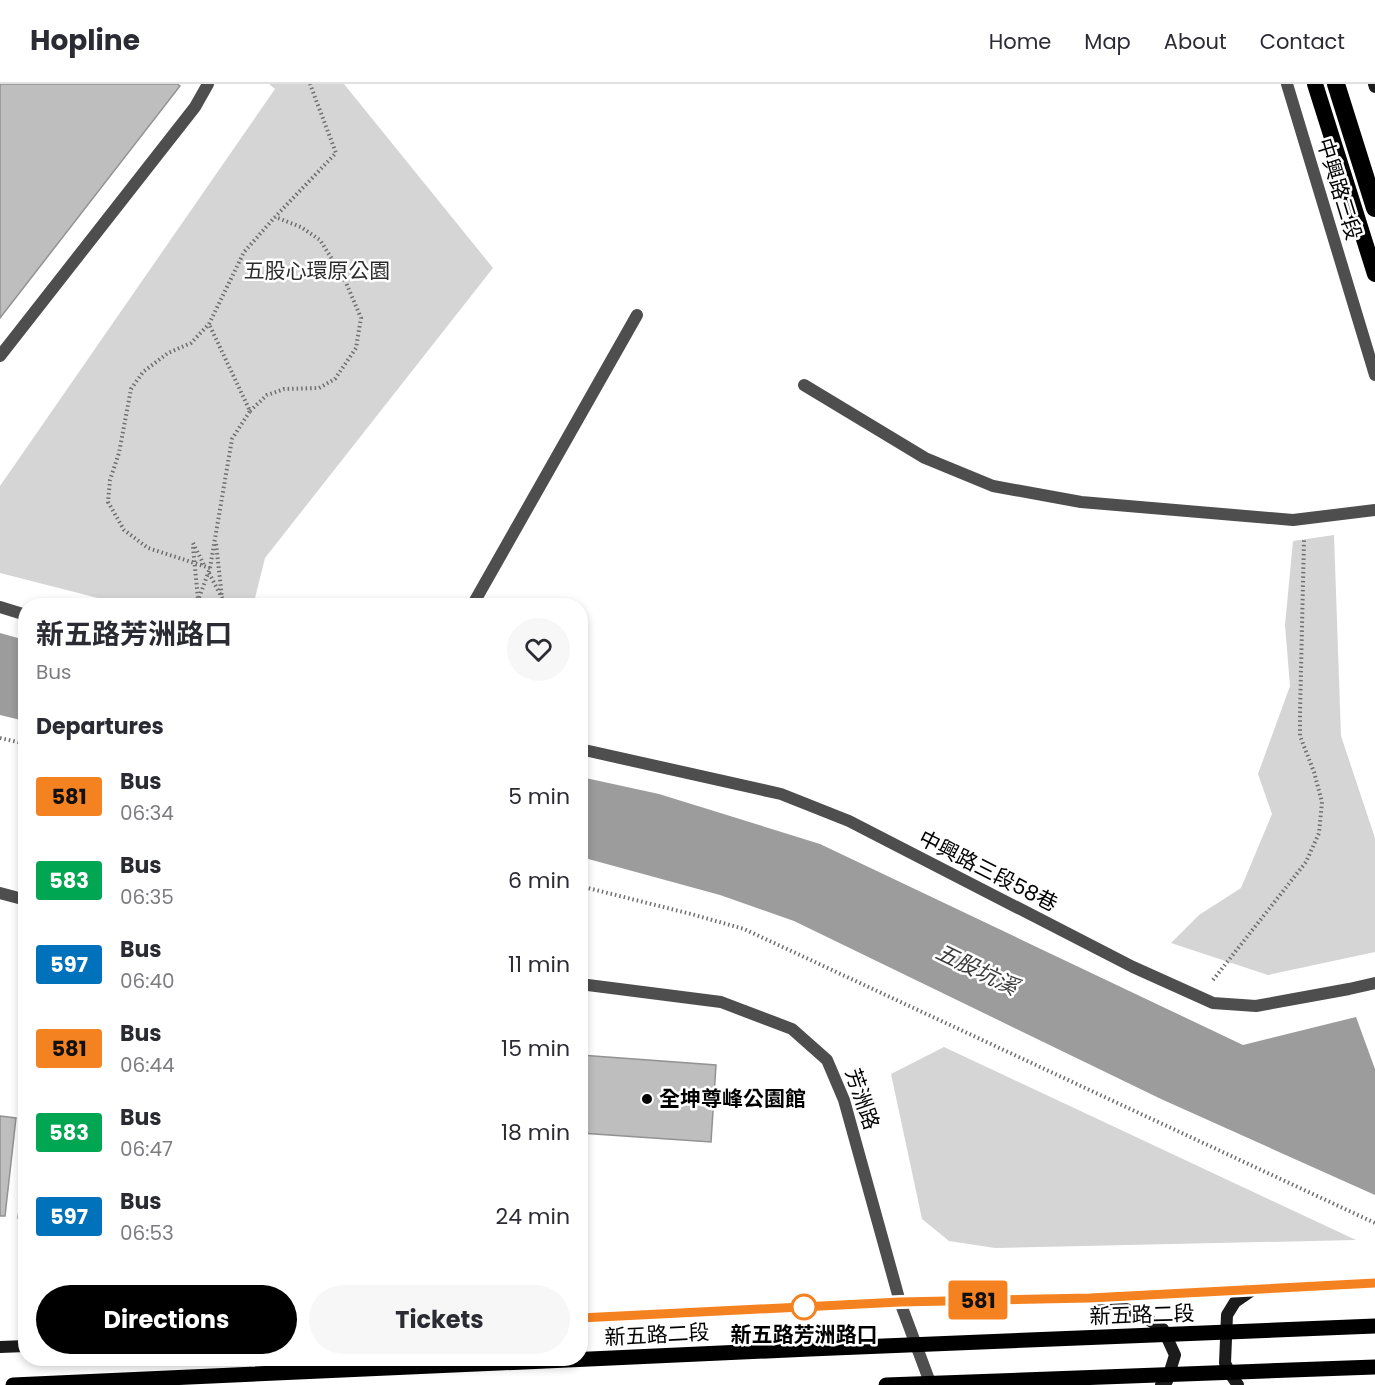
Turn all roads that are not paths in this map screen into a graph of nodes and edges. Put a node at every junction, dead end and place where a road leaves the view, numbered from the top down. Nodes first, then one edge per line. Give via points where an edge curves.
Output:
1 (208, 84) edge
2 (1287, 84) edge
3 (1315, 84) edge
4 (1336, 84) edge
5 (1375, 208) edge
6 (1375, 274) edge
7 (637, 315) dead end
8 (0, 356) edge
9 (1375, 375) edge
10 (804, 385) dead end
11 (1375, 510) edge
12 (477, 598) edge
13 (0, 607) edge
14 (18, 613) edge
15 (588, 751) edge
16 (0, 893) edge
17 (18, 898) edge
18 (1375, 983) edge
19 (588, 985) edge
20 (1375, 1283) edge
21 (1255, 1289) junction
22 (1090, 1298) junction
23 (900, 1302) junction
24 (588, 1318) edge
25 (1375, 1326) edge
26 (18, 1346) edge
27 (0, 1347) edge
28 (588, 1359) edge
29 (431, 1366) edge
30 (1375, 1367) edge
31 (12, 1385) edge
32 (886, 1385) edge
33 (931, 1385) edge
34 (1161, 1385) edge
35 (1239, 1385) edge

1 - 8 street via 195,108
2 - 9 street, 中興路三段
3 - 6 highway
4 - 5 highway
7 - 12 street
10 - 11 street via 925,458 993,486 1081,502 1293,520
13 - 14 street
15 - 18 street, 中興路三段58巷 via 781,794 840,817 1133,967 1213,1002 1256,1006
16 - 17 street
19 - 23 street, 芳洲路 via 721,1002 792,1029 827,1060 844,1100
20 - 21 main road, 新五路二段
21 - 22 main road, 新五路二段
21 - 35 main road via 1235,1302 1227,1315 1225,1363
22 - 23 main road, 新五路二段
22 - 34 main road via 1136,1312 1163,1329 1176,1355 1167,1381
23 - 24 main road, 新五路二段
23 - 33 street, 芳洲路
25 - 28 main road, 新五路二段
26 - 27 main road
29 - 31 main road, 新五路二段
30 - 32 main road

